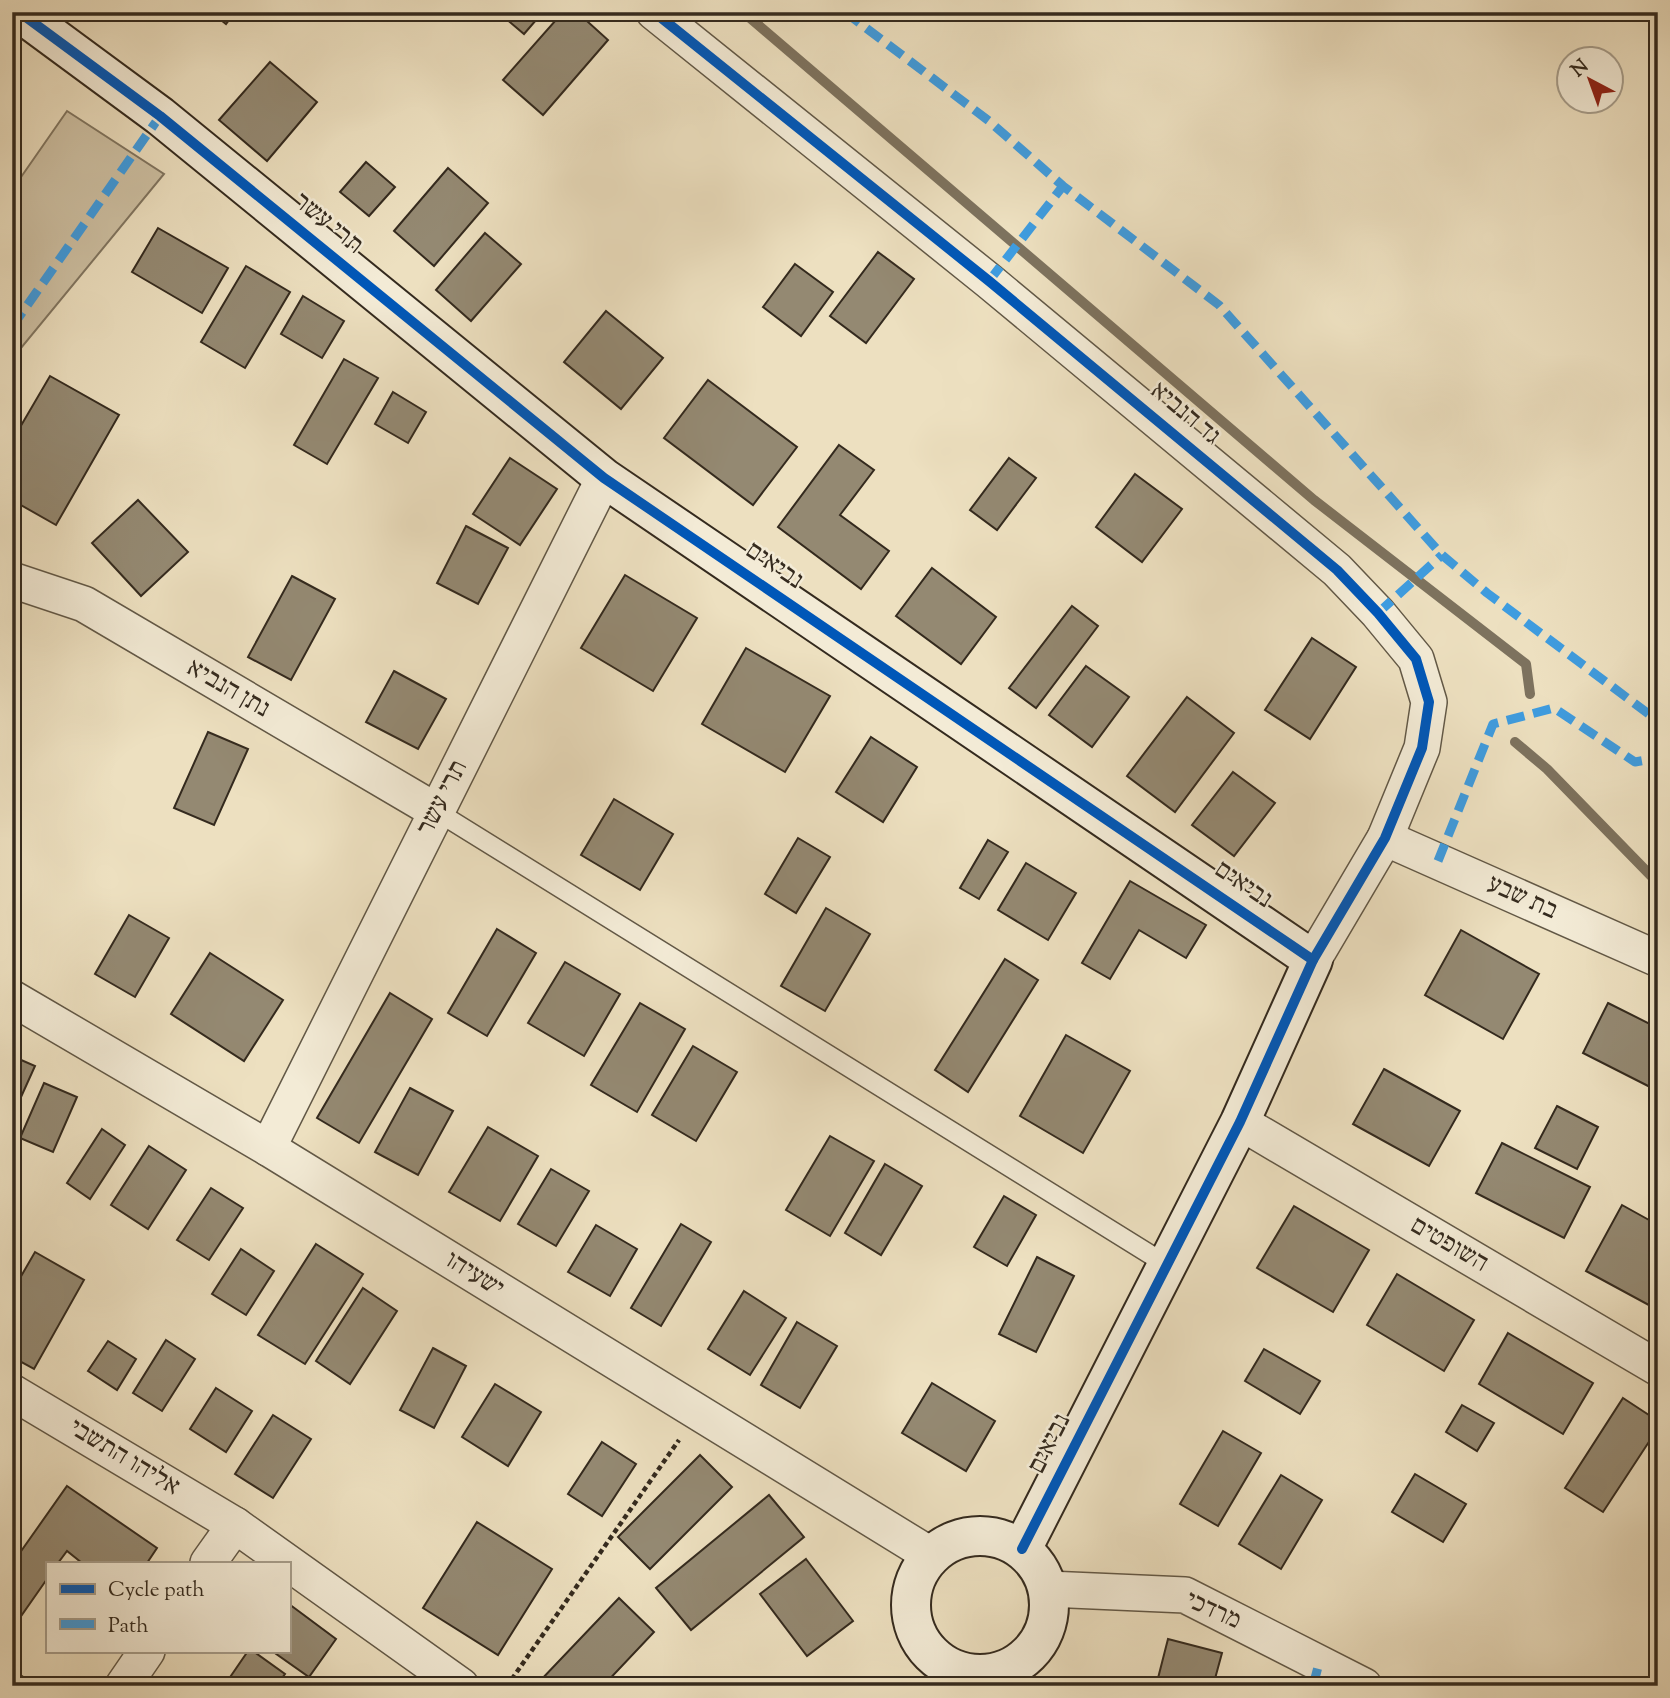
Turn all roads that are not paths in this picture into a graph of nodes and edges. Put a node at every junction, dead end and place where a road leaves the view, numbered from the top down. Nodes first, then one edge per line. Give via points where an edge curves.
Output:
1 (19, 12) edge
2 (654, 12) edge
3 (604, 478) junction
4 (12, 580) edge
5 (436, 811) junction
6 (1385, 838) junction
7 (1658, 959) edge
8 (1313, 960) junction
9 (12, 998) edge
10 (1240, 1122) junction
11 (268, 1148) junction
12 (1167, 1265) junction
13 (1658, 1368) edge
14 (12, 1392) edge
15 (235, 1525) junction
16 (1022, 1549) junction
17 (932, 1556) junction
18 (209, 1562) edge
19 (287, 1562) edge
20 (290, 1564) edge
21 (1048, 1589) junction
22 (146, 1652) edge
23 (990, 1680) edge
24 (123, 1686) edge
25 (461, 1686) edge
26 (1364, 1686) edge

1 - 3 street, תרי עשר via 160,116
2 - 6 street, גד הנביא via 1041,324 1337,570 1378,613 1416,659 1429,702 1422,748
3 - 5 street, תרי עשר
3 - 8 street, נביאים
4 - 5 street, נתן הנביא via 83,604
5 - 11 street, תרי עשר
5 - 12 lane
6 - 7 street, בת שבע
6 - 8 street, גד הנביא
8 - 10 street, נביאים
9 - 11 street, ישעיהו
10 - 12 street, נביאים
10 - 13 street, השופטים
11 - 17 street, ישעיהו
12 - 16 street, נביאים
14 - 15 street, אליהו התשבי
15 - 18 street
15 - 19 street, אליהו התשבי
16 - 17 street via 993,1537 969,1537
16 - 21 street via 1038,1567
17 - 23 street via 918,1576 911,1601 914,1625 936,1658
20 - 25 street, אליהו התשבי
21 - 23 street via 1046,1627 1034,1648
21 - 26 street, מרדכי via 1185,1595
22 - 24 street

